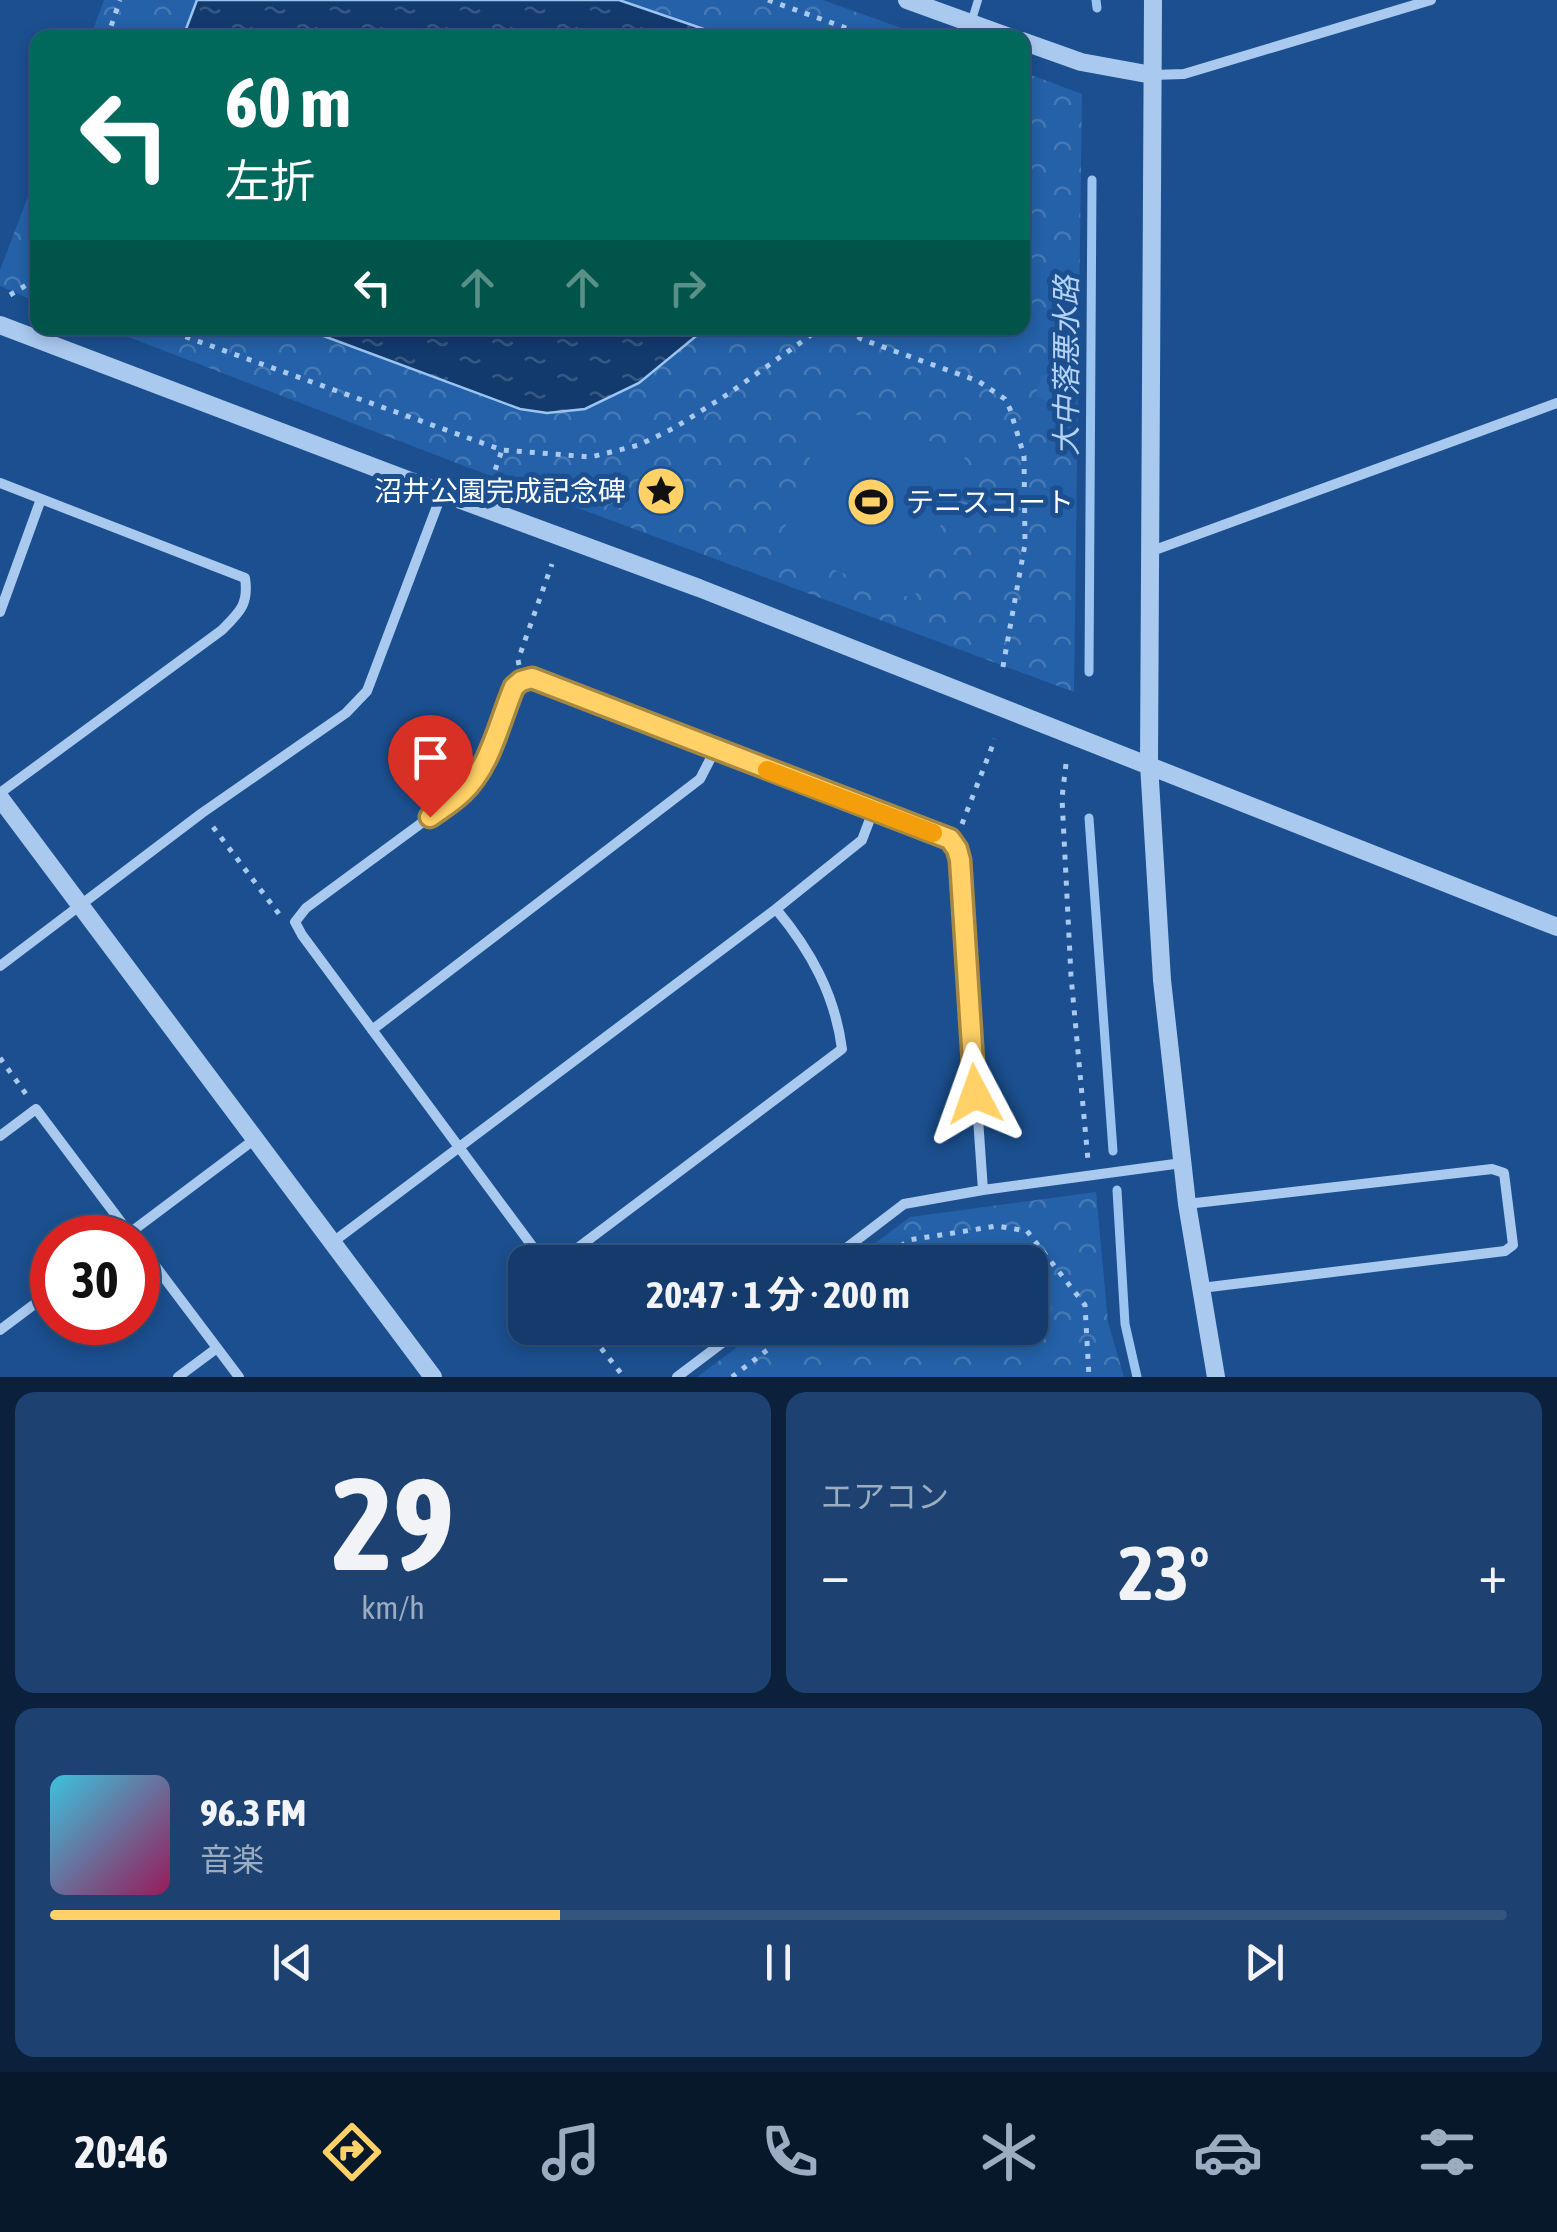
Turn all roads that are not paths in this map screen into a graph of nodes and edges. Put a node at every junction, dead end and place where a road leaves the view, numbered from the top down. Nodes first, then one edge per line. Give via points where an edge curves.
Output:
1 (907, 0) edge
2 (978, 0) edge
3 (1153, 0) edge
4 (1431, 0) edge
5 (971, 23) junction
6 (990, 30) edge
7 (1030, 44) edge
8 (1152, 76) junction
9 (0, 325) edge
10 (1557, 403) edge
11 (0, 484) edge
12 (442, 494) junction
13 (41, 499) junction
14 (1152, 551) junction
15 (0, 612) edge
16 (714, 750) junction
17 (1149, 764) junction
18 (0, 796) edge
19 (872, 811) junction
20 (82, 906) junction
21 (776, 909) junction
22 (1557, 927) edge
23 (0, 966) edge
24 (372, 1030) junction
25 (0, 1136) edge
26 (255, 1138) junction
27 (459, 1148) junction
28 (1182, 1163) junction
29 (983, 1190) junction
30 (1187, 1204) junction
31 (114, 1215) edge
32 (160, 1215) edge
33 (333, 1242) junction
34 (531, 1245) edge
35 (582, 1245) edge
36 (850, 1245) edge
37 (160, 1275) edge
38 (1200, 1288) junction
39 (30, 1307) edge
40 (0, 1330) edge
41 (719, 1345) edge
42 (217, 1348) junction
43 (178, 1377) edge
44 (239, 1377) edge
45 (433, 1377) edge
46 (677, 1377) edge
47 (1216, 1377) edge

1 - 5 street
2 - 5 lane
3 - 8 street
4 - 8 street via 1184,74
5 - 6 street
7 - 8 street
8 - 14 street
9 - 12 street
10 - 14 street
11 - 13 street
12 - 17 street
12 - 20 street via 368,691
13 - 15 street
13 - 18 street via 245,578 247,594 222,630
14 - 17 street
16 - 19 street
16 - 24 street via 700,778
16 - 24 street via 542,681 521,681 485,763 462,794 295,922
17 - 22 street
17 - 28 street
18 - 20 street
19 - 21 street via 862,840
19 - 29 street via 950,839 957,849
20 - 23 street
20 - 26 street
21 - 27 street
21 - 35 street via 819,970 842,1050
24 - 27 street
25 - 31 street via 36,1109
26 - 32 street
26 - 33 street
27 - 33 street
27 - 34 street
28 - 29 street
28 - 30 street
29 - 36 street via 904,1204
30 - 38 street
30 - 38 street via 1492,1169 1504,1173 1513,1244 1504,1251
33 - 45 street
37 - 42 street
38 - 47 street
39 - 40 street
41 - 46 street
42 - 43 street
42 - 44 street

